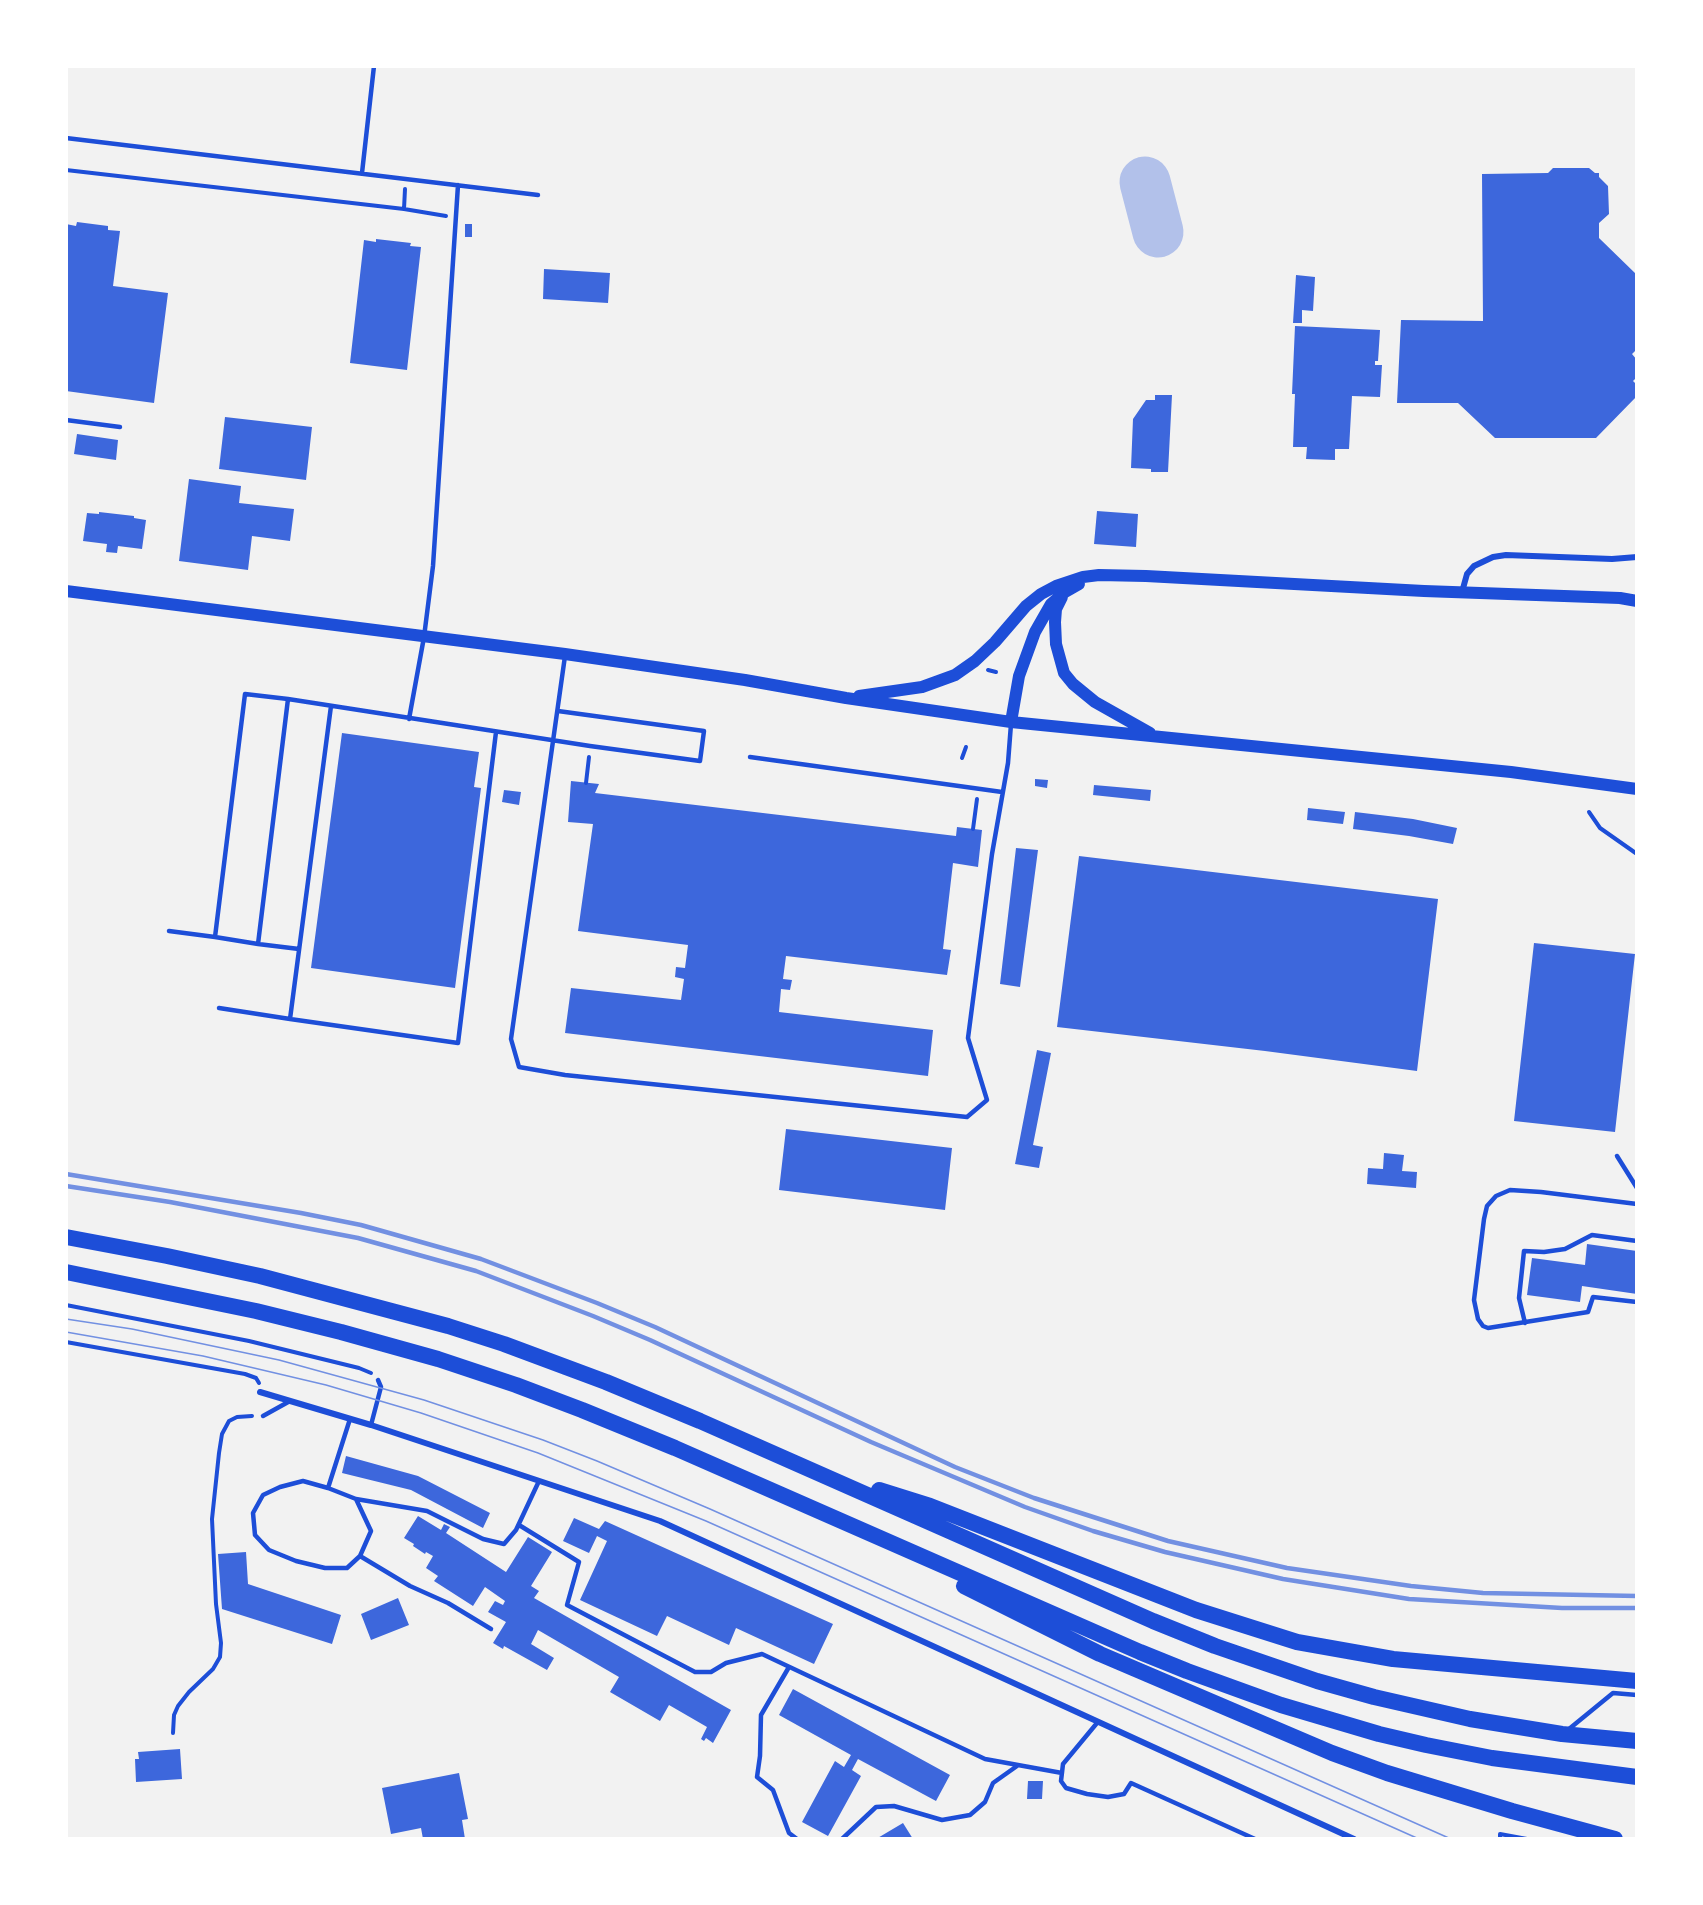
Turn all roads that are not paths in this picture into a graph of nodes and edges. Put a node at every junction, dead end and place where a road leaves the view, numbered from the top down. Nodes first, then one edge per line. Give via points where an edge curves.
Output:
1 (374, 66) edge
2 (66, 138) edge
3 (362, 173) junction
4 (458, 185) junction
5 (538, 195) dead end
6 (66, 420) edge
7 (120, 427) dead end
8 (1637, 557) edge
9 (1116, 576) junction
10 (66, 591) edge
11 (1065, 592) junction
12 (1462, 592) junction
13 (1637, 594) edge
14 (1620, 598) junction
15 (1637, 601) edge
16 (424, 637) junction
17 (565, 654) junction
18 (288, 699) junction
19 (846, 699) junction
20 (331, 706) junction
21 (558, 711) junction
22 (409, 718) junction
23 (1011, 722) junction
24 (496, 732) junction
25 (1156, 736) junction
26 (554, 741) junction
27 (750, 757) dead end
28 (1637, 789) edge
29 (1002, 792) junction
30 (170, 931) dead end
31 (214, 938) junction
32 (258, 944) junction
33 (299, 949) junction
34 (219, 1008) dead end
35 (290, 1019) junction
36 (1617, 1156) dead end
37 (1637, 1188) edge
38 (1637, 1204) edge
39 (66, 1237) edge
40 (1637, 1241) edge
41 (66, 1272) edge
42 (1637, 1302) edge
43 (1525, 1323) junction
44 (378, 1380) road end
45 (260, 1392) road end
46 (290, 1401) junction
47 (263, 1416) road end
48 (350, 1419) junction
49 (371, 1425) junction
50 (795, 1462) junction
51 (539, 1481) junction
52 (328, 1488) junction
53 (356, 1499) junction
54 (519, 1525) junction
55 (894, 1544) junction
56 (360, 1556) junction
57 (491, 1629) dead end
58 (789, 1667) junction
59 (1637, 1681) edge
60 (1637, 1695) edge
61 (1098, 1723) junction
62 (1562, 1734) junction
63 (1637, 1741) edge
64 (1017, 1766) junction
65 (1062, 1773) junction
66 (1637, 1777) edge
67 (797, 1839) edge
68 (842, 1839) edge
69 (1255, 1839) edge
70 (1354, 1839) edge
71 (1615, 1839) edge

1 - 3 lane
2 - 3 lane
3 - 4 lane
4 - 5 lane
4 - 16 lane via 433,566
6 - 7 lane
8 - 12 street via 1492,557 1467,574
9 - 11 main road via 1087,580
9 - 12 main road
9 - 19 main road via 1070,580 1041,594 975,661 955,675 922,687
10 - 16 main road
11 - 23 main road via 1051,604 1035,632 1019,676
11 - 25 main road via 1056,609 1055,622 1064,673 1095,702
12 - 14 main road
13 - 14 main road
14 - 15 main road
16 - 17 main road
16 - 22 lane
17 - 19 main road
17 - 21 lane
18 - 20 lane
18 - 31 lane via 245,694
18 - 32 lane
19 - 23 main road
20 - 22 lane
20 - 33 lane
21 - 26 lane
21 - 26 lane via 704,730 700,761
22 - 24 lane
23 - 25 main road
23 - 29 lane
24 - 26 lane
24 - 35 lane via 458,1043
25 - 28 main road
26 - 29 lane via 511,1039 519,1068 565,1076 968,1117 987,1100 968,1038
27 - 29 lane
30 - 31 lane
31 - 32 lane
32 - 33 lane
33 - 35 lane
34 - 35 lane
36 - 37 lane
38 - 43 lane via 1510,1190 1496,1196 1487,1206 1476,1312 1488,1328
39 - 50 highway via 260,1276 448,1326 606,1382
40 - 43 lane via 1592,1235 1565,1249 1524,1251 1519,1298
41 - 55 highway via 256,1311 449,1363 582,1410
42 - 43 lane via 1593,1297 1588,1312
44 - 49 lane via 381,1387
45 - 46 street
46 - 47 lane
46 - 48 street
48 - 49 street
48 - 52 lane
49 - 51 street
50 - 59 highway via 930,1506 1196,1610 1298,1642 1393,1659
50 - 62 highway via 1215,1646 1374,1697 1470,1719
51 - 54 lane
51 - 61 street via 660,1521
52 - 53 lane
52 - 56 lane via 303,1482 263,1495 254,1513 255,1535 269,1550 326,1568 347,1568
53 - 54 lane via 427,1511 483,1539 504,1544
53 - 56 lane via 372,1531
54 - 58 lane via 579,1562 567,1605 695,1672 711,1672 726,1663 762,1654
55 - 66 highway via 1140,1652 1281,1705 1437,1747
55 - 71 highway via 944,1577 1100,1654 1294,1738 1387,1773
56 - 57 lane
58 - 64 lane via 963,1750
58 - 67 lane via 760,1715 757,1777 773,1790 789,1833
60 - 62 lane via 1612,1693
61 - 65 lane via 1063,1764
61 - 70 street
62 - 63 highway
64 - 65 lane
64 - 68 lane via 993,1783 985,1802 970,1815 942,1820 894,1806 876,1807
65 - 69 lane via 1060,1781 1066,1788 1108,1797 1124,1794 1131,1782

